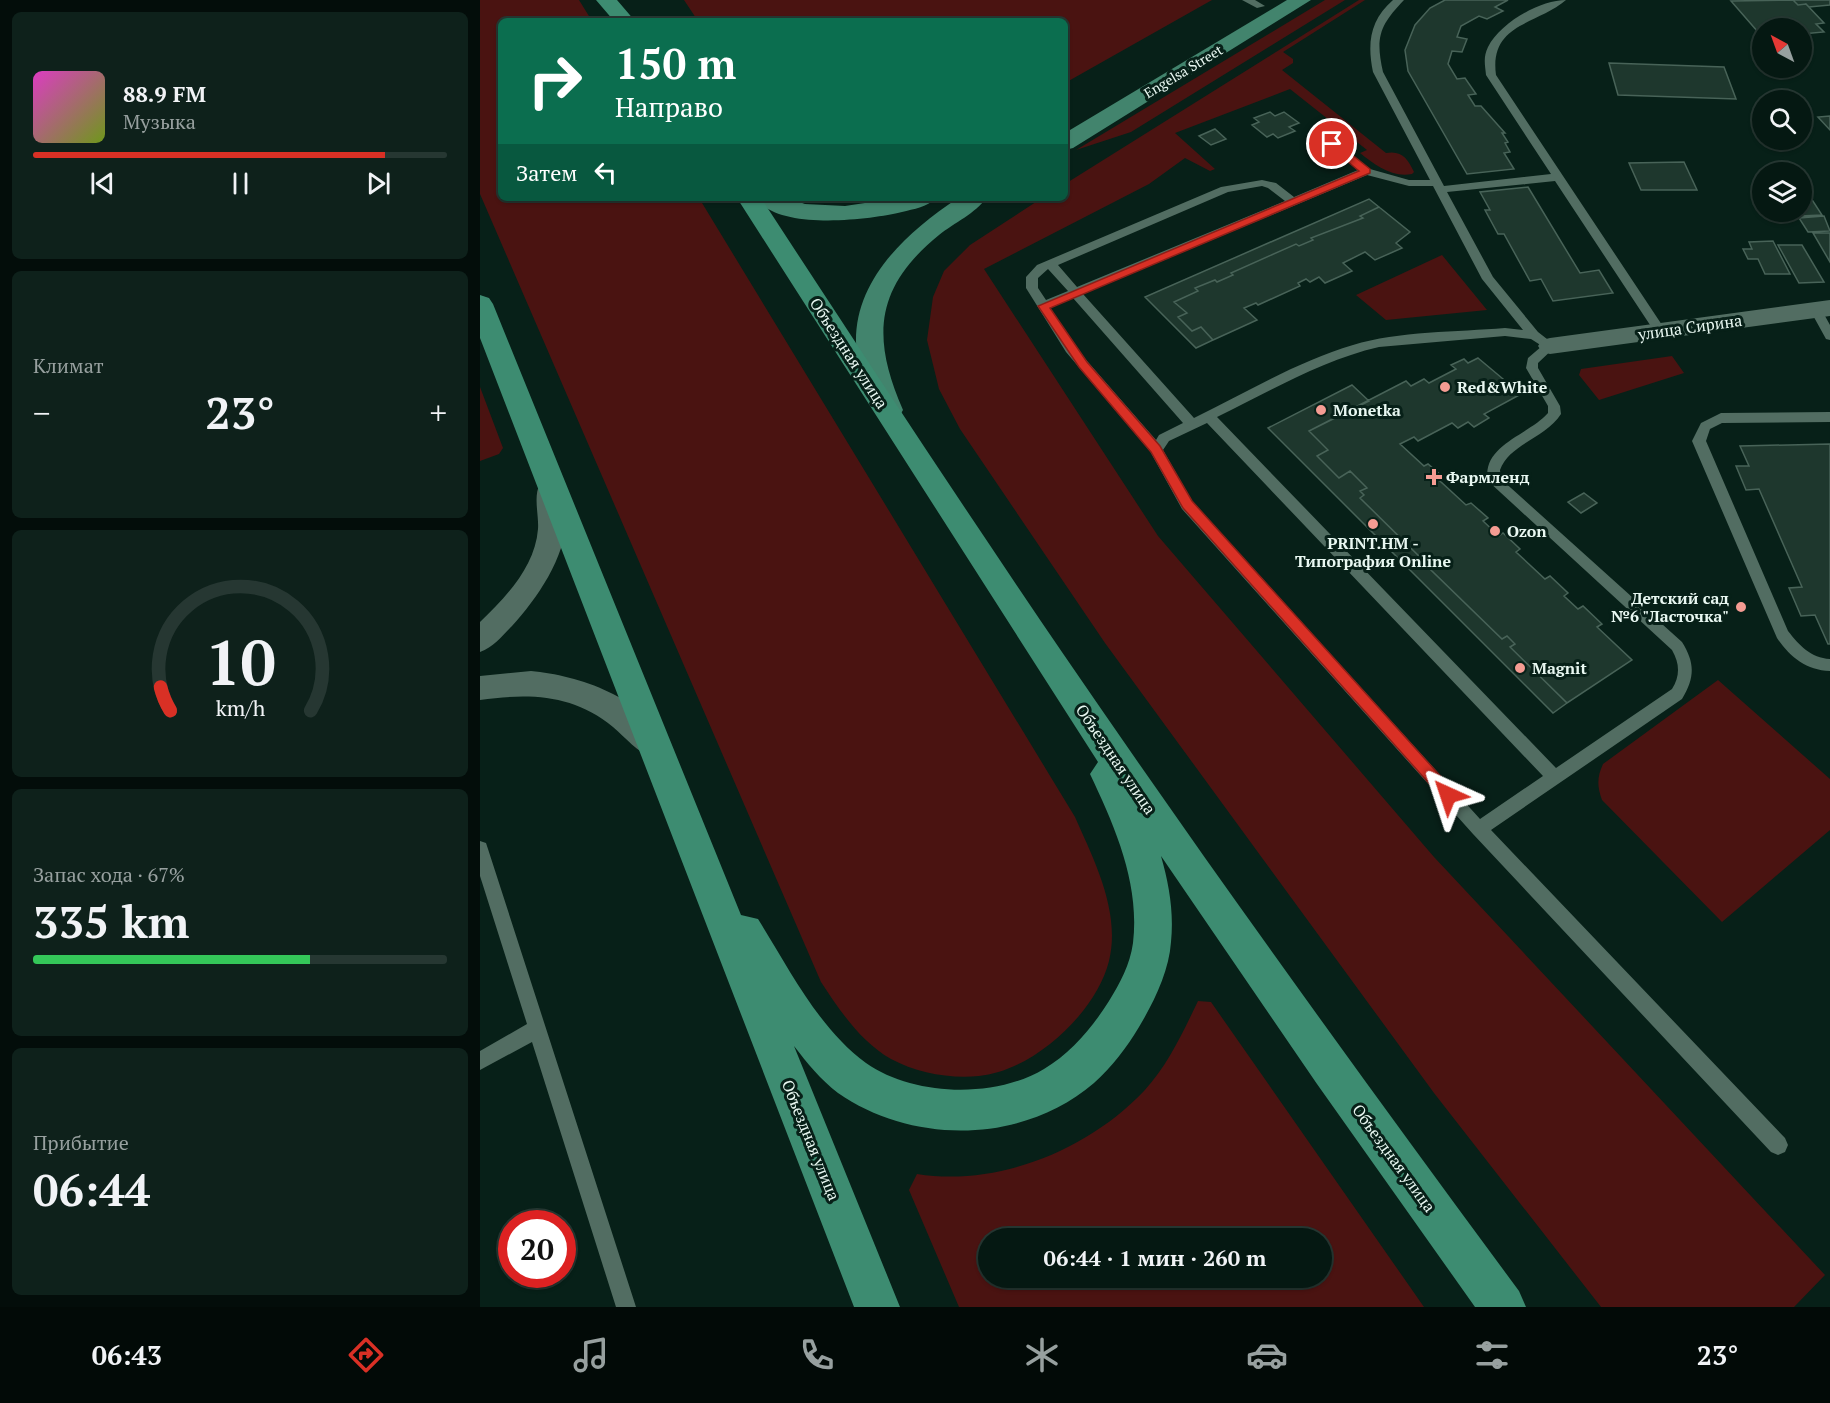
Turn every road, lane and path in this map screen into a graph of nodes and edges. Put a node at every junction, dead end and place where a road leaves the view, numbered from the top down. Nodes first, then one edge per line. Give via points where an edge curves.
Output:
1 (606, 0) edge
2 (620, 0) edge
3 (1300, 0) edge
4 (1399, 0) edge
5 (1561, 0) edge
6 (1264, 5) edge
7 (623, 18) edge
8 (631, 18) edge
9 (1068, 120) edge
10 (1316, 130) dead end
11 (1068, 141) edge
12 (1366, 171) junction
13 (1558, 177) junction
14 (1438, 186) junction
15 (751, 201) edge
16 (775, 201) edge
17 (911, 201) edge
18 (970, 201) edge
19 (1293, 202) junction
20 (1050, 264) junction
21 (1077, 293) junction
22 (1043, 306) junction
23 (1823, 309) edge
24 (482, 313) edge
25 (1660, 331) junction
26 (1830, 336) edge
27 (1542, 340) junction
28 (1208, 416) junction
29 (1830, 417) edge
30 (893, 420) junction
31 (1192, 424) junction
32 (539, 448) junction
33 (1156, 449) junction
34 (480, 640) edge
35 (1052, 664) junction
36 (1830, 665) edge
37 (480, 688) edge
38 (653, 746) junction
39 (1554, 777) junction
40 (1479, 829) junction
41 (480, 849) edge
42 (701, 864) junction
43 (538, 1028) junction
44 (480, 1061) edge
45 (1778, 1145) dead end
46 (626, 1307) edge
47 (877, 1307) edge
48 (1503, 1307) edge

1 - 7 highway
2 - 8 highway
3 - 6 main road, Engelsa Street
4 - 14 lane via 1374,31 1377,72
5 - 13 lane via 1502,35 1491,48 1488,65
6 - 9 main road, Engelsa Street
6 - 11 main road, Engelsa Street
10 - 12 lane
12 - 14 lane
12 - 19 lane
13 - 14 lane
13 - 25 lane
14 - 27 lane via 1488,279
15 - 30 highway, Объездная улица
16 - 17 main road via 807,211 840,213
18 - 30 main road via 916,240 876,293 870,314 870,350 873,369
19 - 20 lane via 1272,185 1262,183 1225,189
19 - 21 lane
20 - 21 lane
20 - 22 lane via 1032,277 1032,288
21 - 22 lane
21 - 31 lane
22 - 33 lane via 1083,364
23 - 25 street, улица Сирина
23 - 26 lane
24 - 32 highway, Объездная улица
25 - 27 street, улица Сирина
27 - 28 lane via 1505,332 1356,348
27 - 39 lane via 1532,368 1555,414 1541,430 1493,462 1491,472 1495,481 1677,646 1687,661 1687,679 1677,694
28 - 31 lane
28 - 39 lane
29 - 36 lane via 1721,418 1701,430 1699,441 1782,634 1807,660
30 - 35 highway, Объездная улица
31 - 33 lane via 1164,438
32 - 34 street via 553,513 545,558 527,589
32 - 38 highway, Объездная улица
33 - 40 lane via 1187,505
35 - 42 highway via 1110,777 1142,851 1152,932 1146,971 1115,1033 1062,1083 1027,1101 984,1110 909,1104 877,1093 850,1076 824,1052
35 - 48 highway, Объездная улица via 1391,1155
37 - 38 street via 518,683 567,688 606,704 630,720
38 - 42 highway, Объездная улица
39 - 40 lane
40 - 45 lane
41 - 43 lane
42 - 47 highway, Объездная улица
43 - 44 lane
43 - 46 lane

